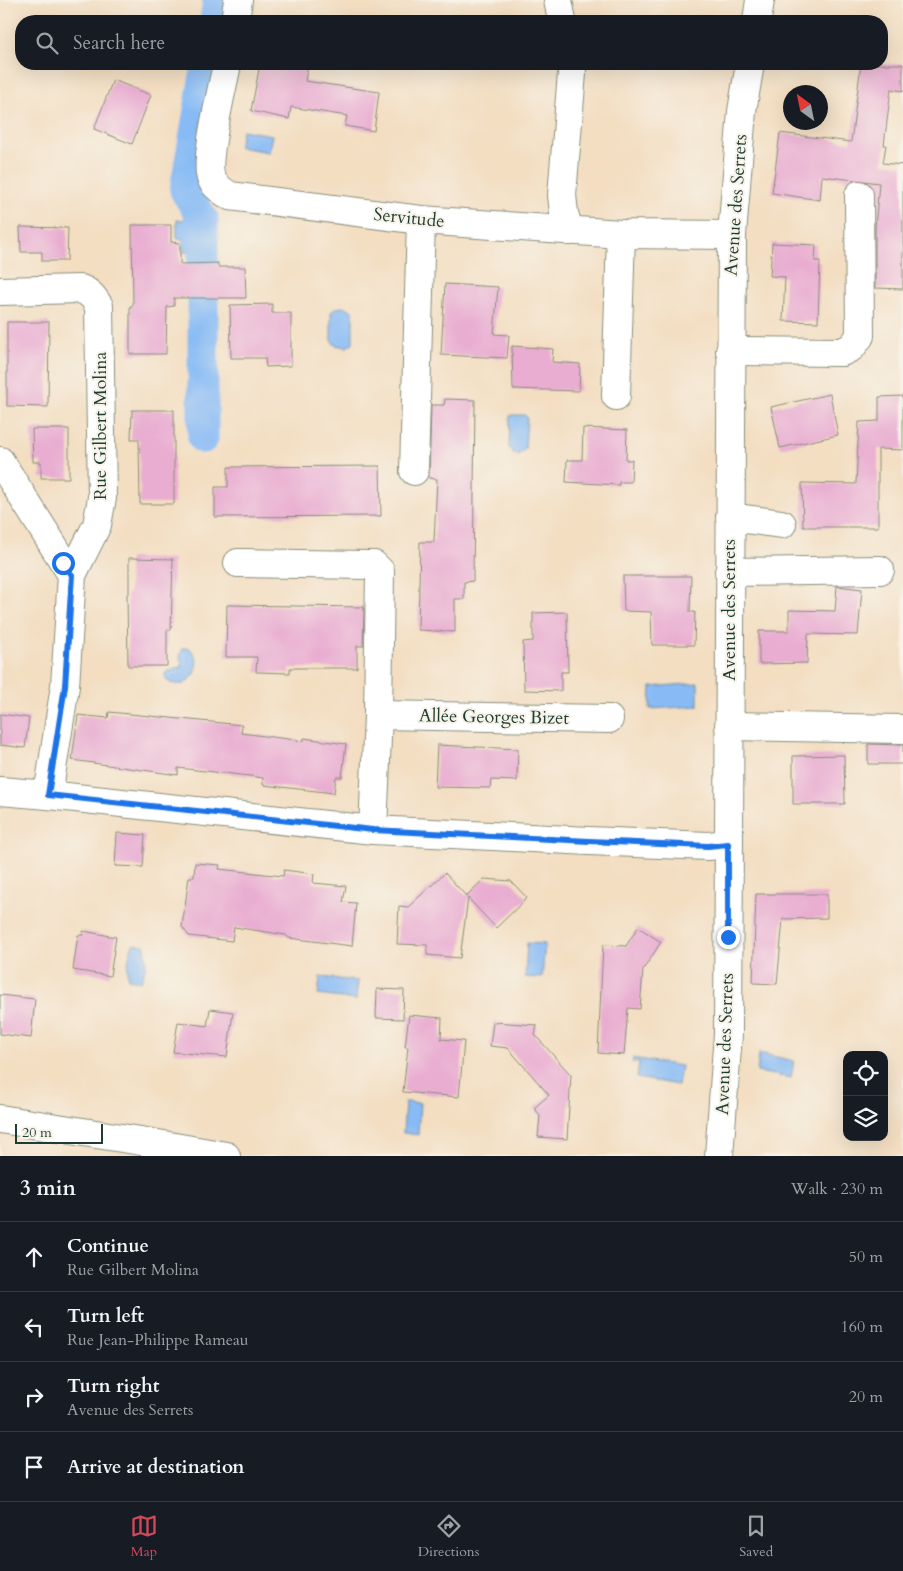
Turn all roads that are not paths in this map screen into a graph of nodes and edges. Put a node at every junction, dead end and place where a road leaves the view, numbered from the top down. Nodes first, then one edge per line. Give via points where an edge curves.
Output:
1 (238, 0) edge
2 (558, 0) edge
3 (760, 0) edge
4 (235, 15) edge
5 (561, 15) edge
6 (758, 15) edge
7 (226, 70) edge
8 (571, 70) edge
9 (749, 70) edge
10 (859, 195) dead end
11 (421, 220) junction
12 (569, 231) junction
13 (621, 234) junction
14 (732, 236) junction
15 (0, 291) edge
16 (730, 351) junction
17 (616, 396) dead end
18 (0, 461) edge
19 (414, 471) dead end
20 (730, 517) junction
21 (782, 524) dead end
22 (238, 563) dead end
23 (880, 570) dead end
24 (729, 572) junction
25 (72, 575) junction
26 (378, 715) junction
27 (609, 719) dead end
28 (729, 726) junction
29 (903, 729) edge
30 (0, 792) edge
31 (48, 795) junction
32 (373, 830) junction
33 (728, 844) junction
34 (0, 1119) edge
35 (226, 1156) edge
36 (719, 1156) edge

1 - 4 street
2 - 5 street
3 - 6 street
7 - 11 street, Servitude via 209,170 218,188 240,198
8 - 12 street via 562,195
9 - 14 street, Avenue des Serrets via 742,111
10 - 16 street via 860,336 852,347 842,352
11 - 12 street, Servitude
11 - 19 street
12 - 13 street, Servitude
13 - 14 street, Servitude
13 - 17 street
14 - 16 street, Avenue des Serrets
15 - 25 street, Rue Gilbert Molina via 82,289 89,292 99,306 102,498 97,525
16 - 20 street, Avenue des Serrets
18 - 25 street
20 - 21 street
20 - 24 street, Avenue des Serrets
22 - 26 street via 377,567 381,576
23 - 24 street
24 - 28 street, Avenue des Serrets
25 - 31 street, Rue Gilbert Molina via 65,686
26 - 27 street, Allée Georges Bizet
26 - 32 street
28 - 29 street
28 - 33 street, Avenue des Serrets
30 - 31 street
31 - 32 street
32 - 33 street via 708,846
33 - 36 street, Avenue des Serrets via 728,1034
34 - 35 street

